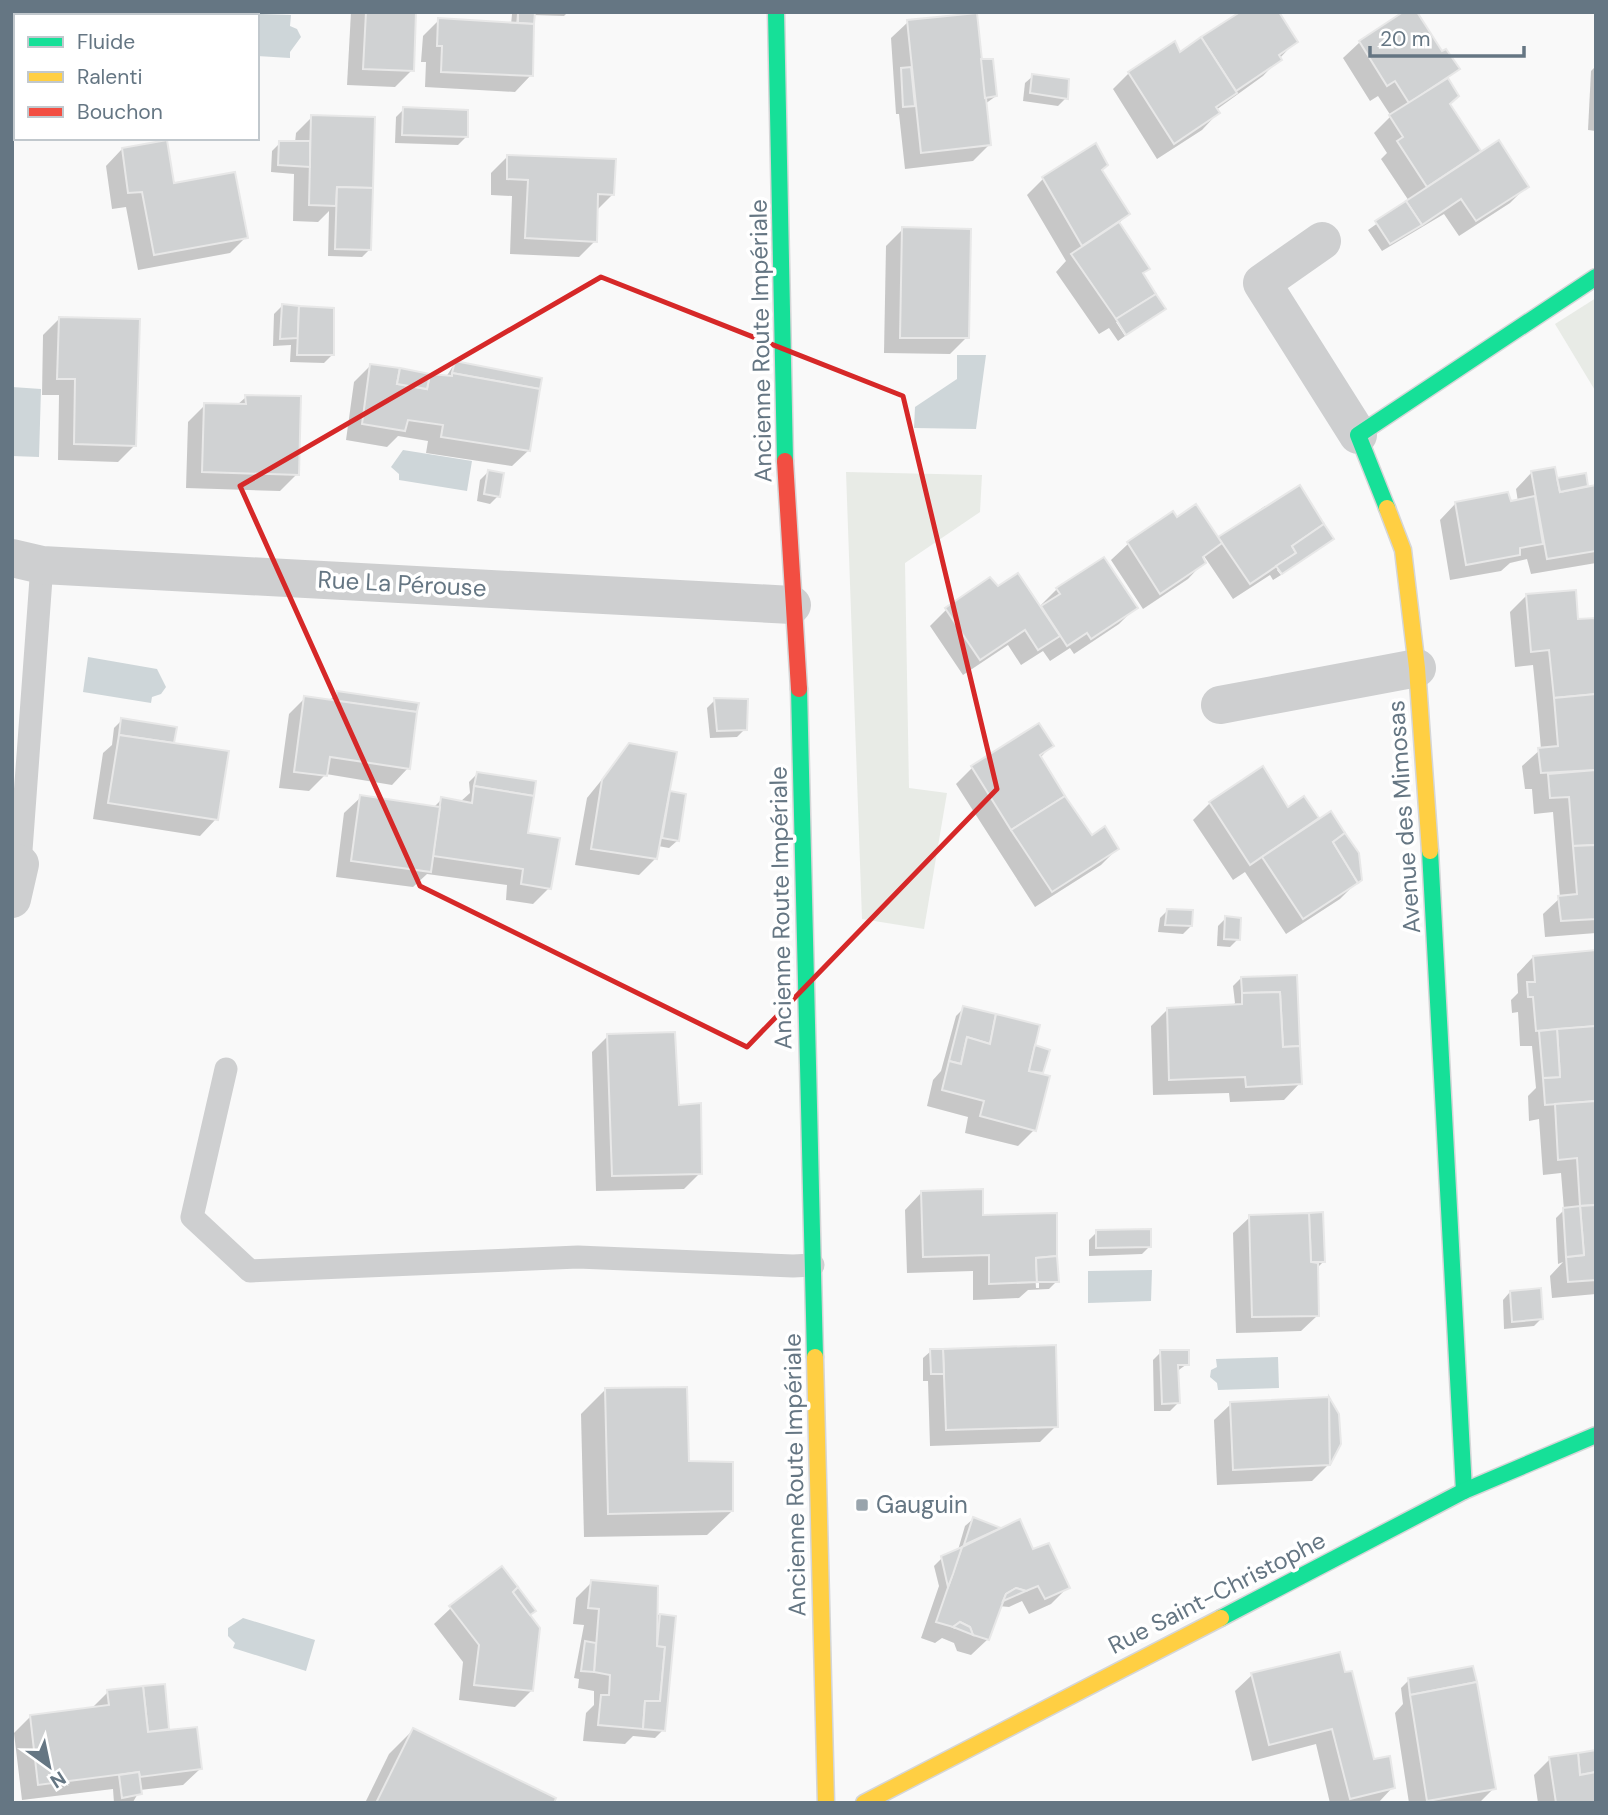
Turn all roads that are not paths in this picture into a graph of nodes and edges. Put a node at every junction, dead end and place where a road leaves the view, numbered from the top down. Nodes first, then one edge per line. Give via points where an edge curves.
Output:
1 (776, 12) edge
2 (1322, 240) dead end
3 (1596, 277) edge
4 (1358, 435) junction
5 (27, 561) edge
6 (792, 605) junction
7 (1417, 668) junction
8 (1220, 705) dead end
9 (15, 875) edge
10 (226, 1069) dead end
11 (813, 1265) junction
12 (1596, 1435) edge
13 (1464, 1491) junction
14 (826, 1803) edge
15 (864, 1803) edge

1 - 6 street, Ancienne Route Impériale
2 - 4 street via 1262,283
3 - 4 street
4 - 7 street, Avenue des Mimosas via 1404,550
5 - 6 street, Rue La Pérouse
5 - 9 lane
6 - 11 street, Ancienne Route Impériale via 799,681
7 - 8 street
7 - 13 street, Avenue des Mimosas
10 - 11 lane via 192,1217 250,1271 578,1257
11 - 14 street, Ancienne Route Impériale
12 - 13 street, Rue Saint-Christophe
13 - 15 street, Rue Saint-Christophe

